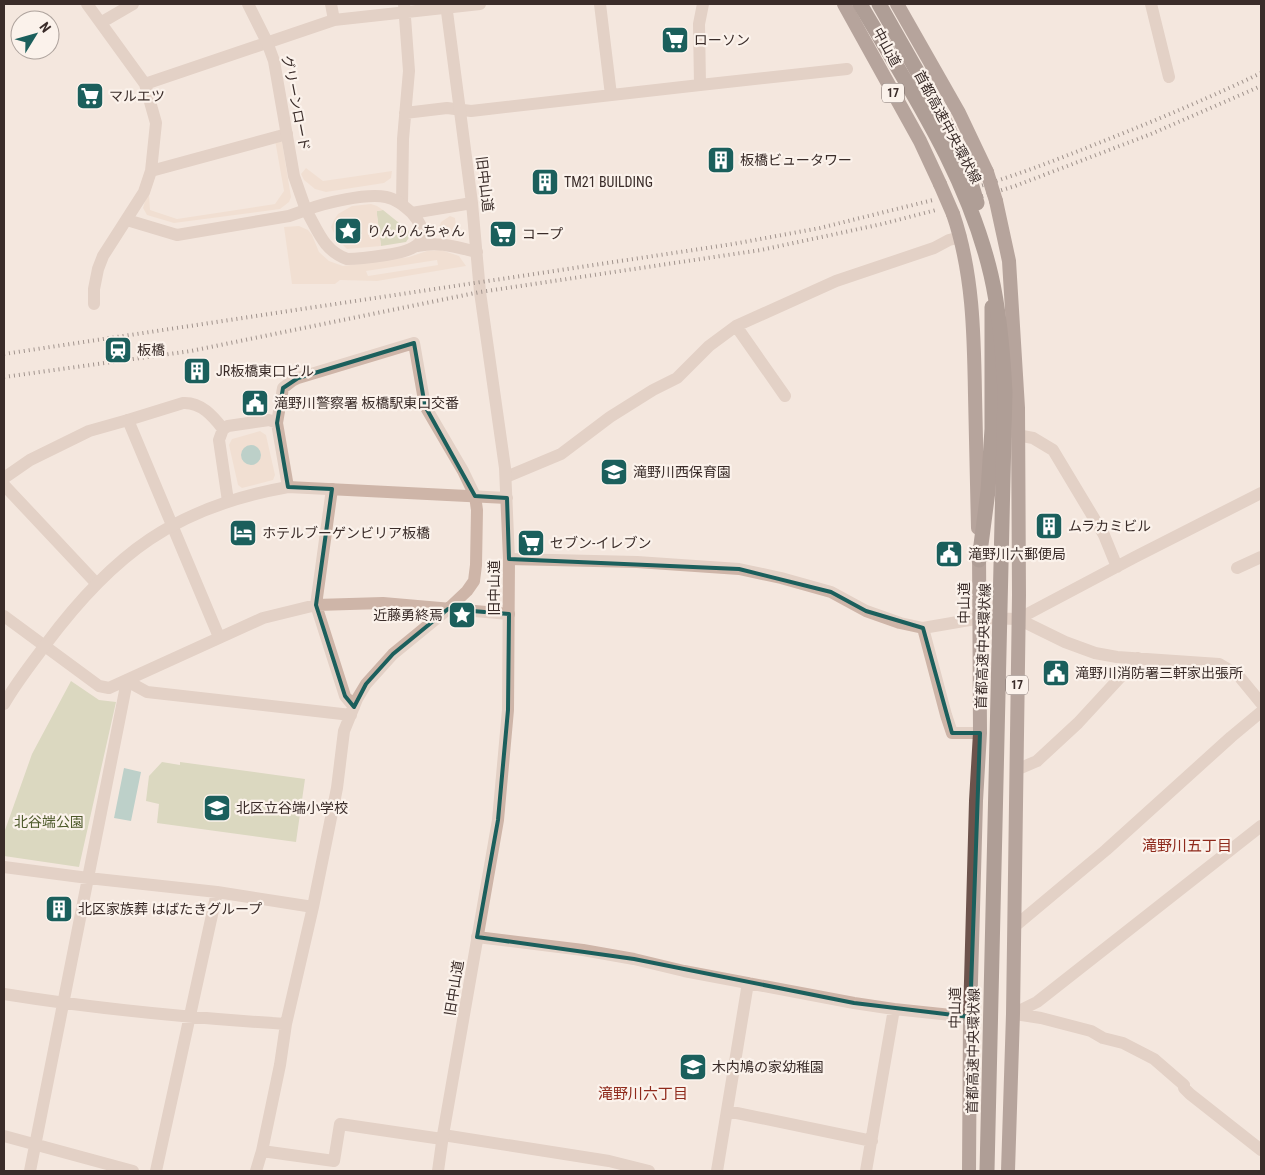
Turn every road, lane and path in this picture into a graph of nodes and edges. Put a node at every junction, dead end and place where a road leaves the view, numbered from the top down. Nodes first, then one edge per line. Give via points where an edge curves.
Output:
1 (88, 4) edge
2 (134, 4) edge
3 (248, 4) edge
4 (331, 4) edge
5 (480, 4) edge
6 (600, 4) edge
7 (703, 4) edge
8 (844, 4) edge
9 (859, 4) edge
10 (879, 4) edge
11 (893, 4) edge
12 (897, 4) edge
13 (1151, 4) edge
14 (446, 6) edge
15 (404, 8) edge
16 (334, 20) junction
17 (102, 22) junction
18 (918, 40) junction
19 (267, 42) junction
20 (847, 69) dead end
21 (1169, 77) dead end
22 (145, 84) junction
23 (700, 85) junction
24 (611, 95) junction
25 (460, 109) junction
26 (405, 113) junction
27 (287, 134) junction
28 (151, 171) junction
29 (402, 204) junction
30 (472, 204) junction
31 (306, 210) junction
32 (412, 212) junction
33 (127, 220) junction
34 (961, 238) junction
35 (418, 246) junction
36 (477, 252) junction
37 (94, 304) dead end
38 (736, 326) junction
39 (785, 396) dead end
40 (128, 420) junction
41 (277, 423) junction
42 (223, 430) junction
43 (1017, 435) junction
44 (4, 478) edge
45 (506, 478) junction
46 (4, 485) edge
47 (288, 487) junction
48 (332, 489) junction
49 (1261, 493) edge
50 (475, 496) junction
51 (507, 498) junction
52 (228, 501) junction
53 (172, 525) junction
54 (1261, 557) edge
55 (509, 559) junction
56 (979, 560) junction
57 (1117, 567) junction
58 (1237, 568) dead end
59 (96, 582) junction
60 (316, 605) junction
61 (448, 609) junction
62 (508, 614) junction
63 (4, 616) edge
64 (981, 618) junction
65 (1018, 619) junction
66 (923, 628) junction
67 (219, 637) junction
68 (45, 646) junction
69 (1138, 658) junction
70 (127, 681) junction
71 (1261, 703) edge
72 (4, 704) edge
73 (352, 711) junction
74 (1261, 712) edge
75 (980, 733) junction
76 (1016, 770) junction
77 (1261, 826) edge
78 (4, 867) edge
79 (88, 878) junction
80 (217, 892) junction
81 (313, 907) junction
82 (1014, 927) junction
83 (477, 937) junction
84 (748, 983) junction
85 (4, 994) edge
86 (62, 1003) junction
87 (894, 1009) junction
88 (1013, 1014) junction
89 (970, 1016) junction
90 (189, 1017) junction
91 (286, 1024) junction
92 (727, 1110) junction
93 (4, 1136) edge
94 (442, 1137) junction
95 (872, 1141) junction
96 (37, 1145) junction
97 (1261, 1150) edge
98 (262, 1151) junction
99 (30, 1171) edge
100 (133, 1171) edge
101 (156, 1171) edge
102 (256, 1171) edge
103 (438, 1171) edge
104 (649, 1171) edge
105 (717, 1171) edge
106 (866, 1171) edge
107 (969, 1171) edge
108 (983, 1171) edge
109 (987, 1171) edge
110 (1008, 1171) edge

1 - 17 street
2 - 17 street
3 - 19 street, グリーンロード
4 - 16 street
5 - 14 street
6 - 24 street
7 - 23 street via 699,24
8 - 34 highway, 中山道 / 17, bridge via 920,141
9 - 108 highway, 首都高速中央環状線, bridge via 932,133 971,224 991,297 997,390 996,628
9 - 109 highway, 首都高速中央環状線, bridge via 936,134 966,197 991,275 1002,341 1004,474
10 - 56 highway, bridge via 958,147 971,180 988,252 992,290 992,429
11 - 18 highway
12 - 18 highway, 17
13 - 21 street
14 - 15 street
14 - 25 street, 旧中山道
15 - 16 street
15 - 26 street via 409,71
16 - 19 street
17 - 22 street
18 - 43 highway, 17, bridge via 960,113 987,172 996,201 1009,260
19 - 22 street
19 - 27 street, グリーンロード via 274,61
20 - 23 street
22 - 28 street via 156,122
23 - 24 street
24 - 25 street via 471,111
25 - 26 street
25 - 30 street, 旧中山道
26 - 29 street
27 - 28 street
27 - 31 street, グリーンロード via 294,176
28 - 33 street via 144,192
29 - 31 street via 387,197 372,196
29 - 32 street
30 - 32 street
30 - 36 street, 旧中山道
31 - 33 street via 289,216 177,235
31 - 35 street, グリーンロード via 326,246 347,259 404,252
32 - 35 street via 423,232
33 - 37 street via 98,268
34 - 38 street via 836,281
34 - 56 highway, 中山道 / 17 via 969,283 974,350
35 - 36 street, グリーンロード via 444,244
36 - 45 street, 旧中山道
38 - 39 street
38 - 45 street via 709,346 677,378 610,416 561,454
40 - 42 street via 190,403 201,407
40 - 44 street via 89,431 30,460
40 - 53 street
41 - 42 street via 268,420 228,426
41 - 47 street
41 - 50 street via 284,388 292,381 414,343 425,406
42 - 52 street via 218,440
43 - 57 street via 1033,438 1053,450 1104,536
43 - 65 highway, 17
45 - 51 street, 旧中山道
46 - 59 street
47 - 48 street
47 - 52 street
48 - 50 street
48 - 60 street
49 - 57 street
50 - 51 street
50 - 61 street via 474,581
51 - 55 street, 旧中山道
52 - 53 street
53 - 59 street via 126,555
53 - 67 street
54 - 58 street
55 - 62 street, 旧中山道
55 - 66 street via 637,562 739,569 831,592 866,611
56 - 64 highway, 中山道 / 17
57 - 65 street
59 - 68 street
60 - 61 street via 383,603
60 - 67 street via 263,618
60 - 73 street
61 - 62 street
61 - 73 street via 393,654 366,684
62 - 83 street, 旧中山道 via 508,710 498,820
63 - 68 street
64 - 65 street
64 - 66 street
64 - 75 highway, 中山道 / 17
65 - 69 street via 1095,653
65 - 76 highway, 17
66 - 75 street via 952,733
67 - 70 street
68 - 70 street via 99,686 109,688
68 - 72 street
69 - 71 street via 1219,664 1238,675
69 - 76 street via 1037,761
70 - 73 street via 146,692
70 - 79 street
73 - 81 street via 344,731 337,788
74 - 82 street
75 - 89 highway, 中山道 / 17
76 - 82 highway, 17
77 - 88 street via 1037,1002
78 - 79 street
79 - 80 street
79 - 86 street
80 - 81 street
80 - 90 street
81 - 91 street
82 - 88 highway, 17
83 - 84 street via 626,958
83 - 94 street, 旧中山道
84 - 87 street
84 - 92 street
85 - 86 street
86 - 90 street
86 - 96 street
87 - 89 street
87 - 95 street
88 - 97 street via 1091,1031 1145,1054
88 - 110 highway, 17
89 - 107 highway, 中山道 / 17
90 - 91 street
90 - 101 street
91 - 98 street
92 - 95 street
92 - 105 street
93 - 96 street
94 - 98 street via 340,1124 334,1161
94 - 103 street, 旧中山道
94 - 104 street via 609,1161
95 - 106 street
96 - 99 street
96 - 100 street
98 - 102 street

